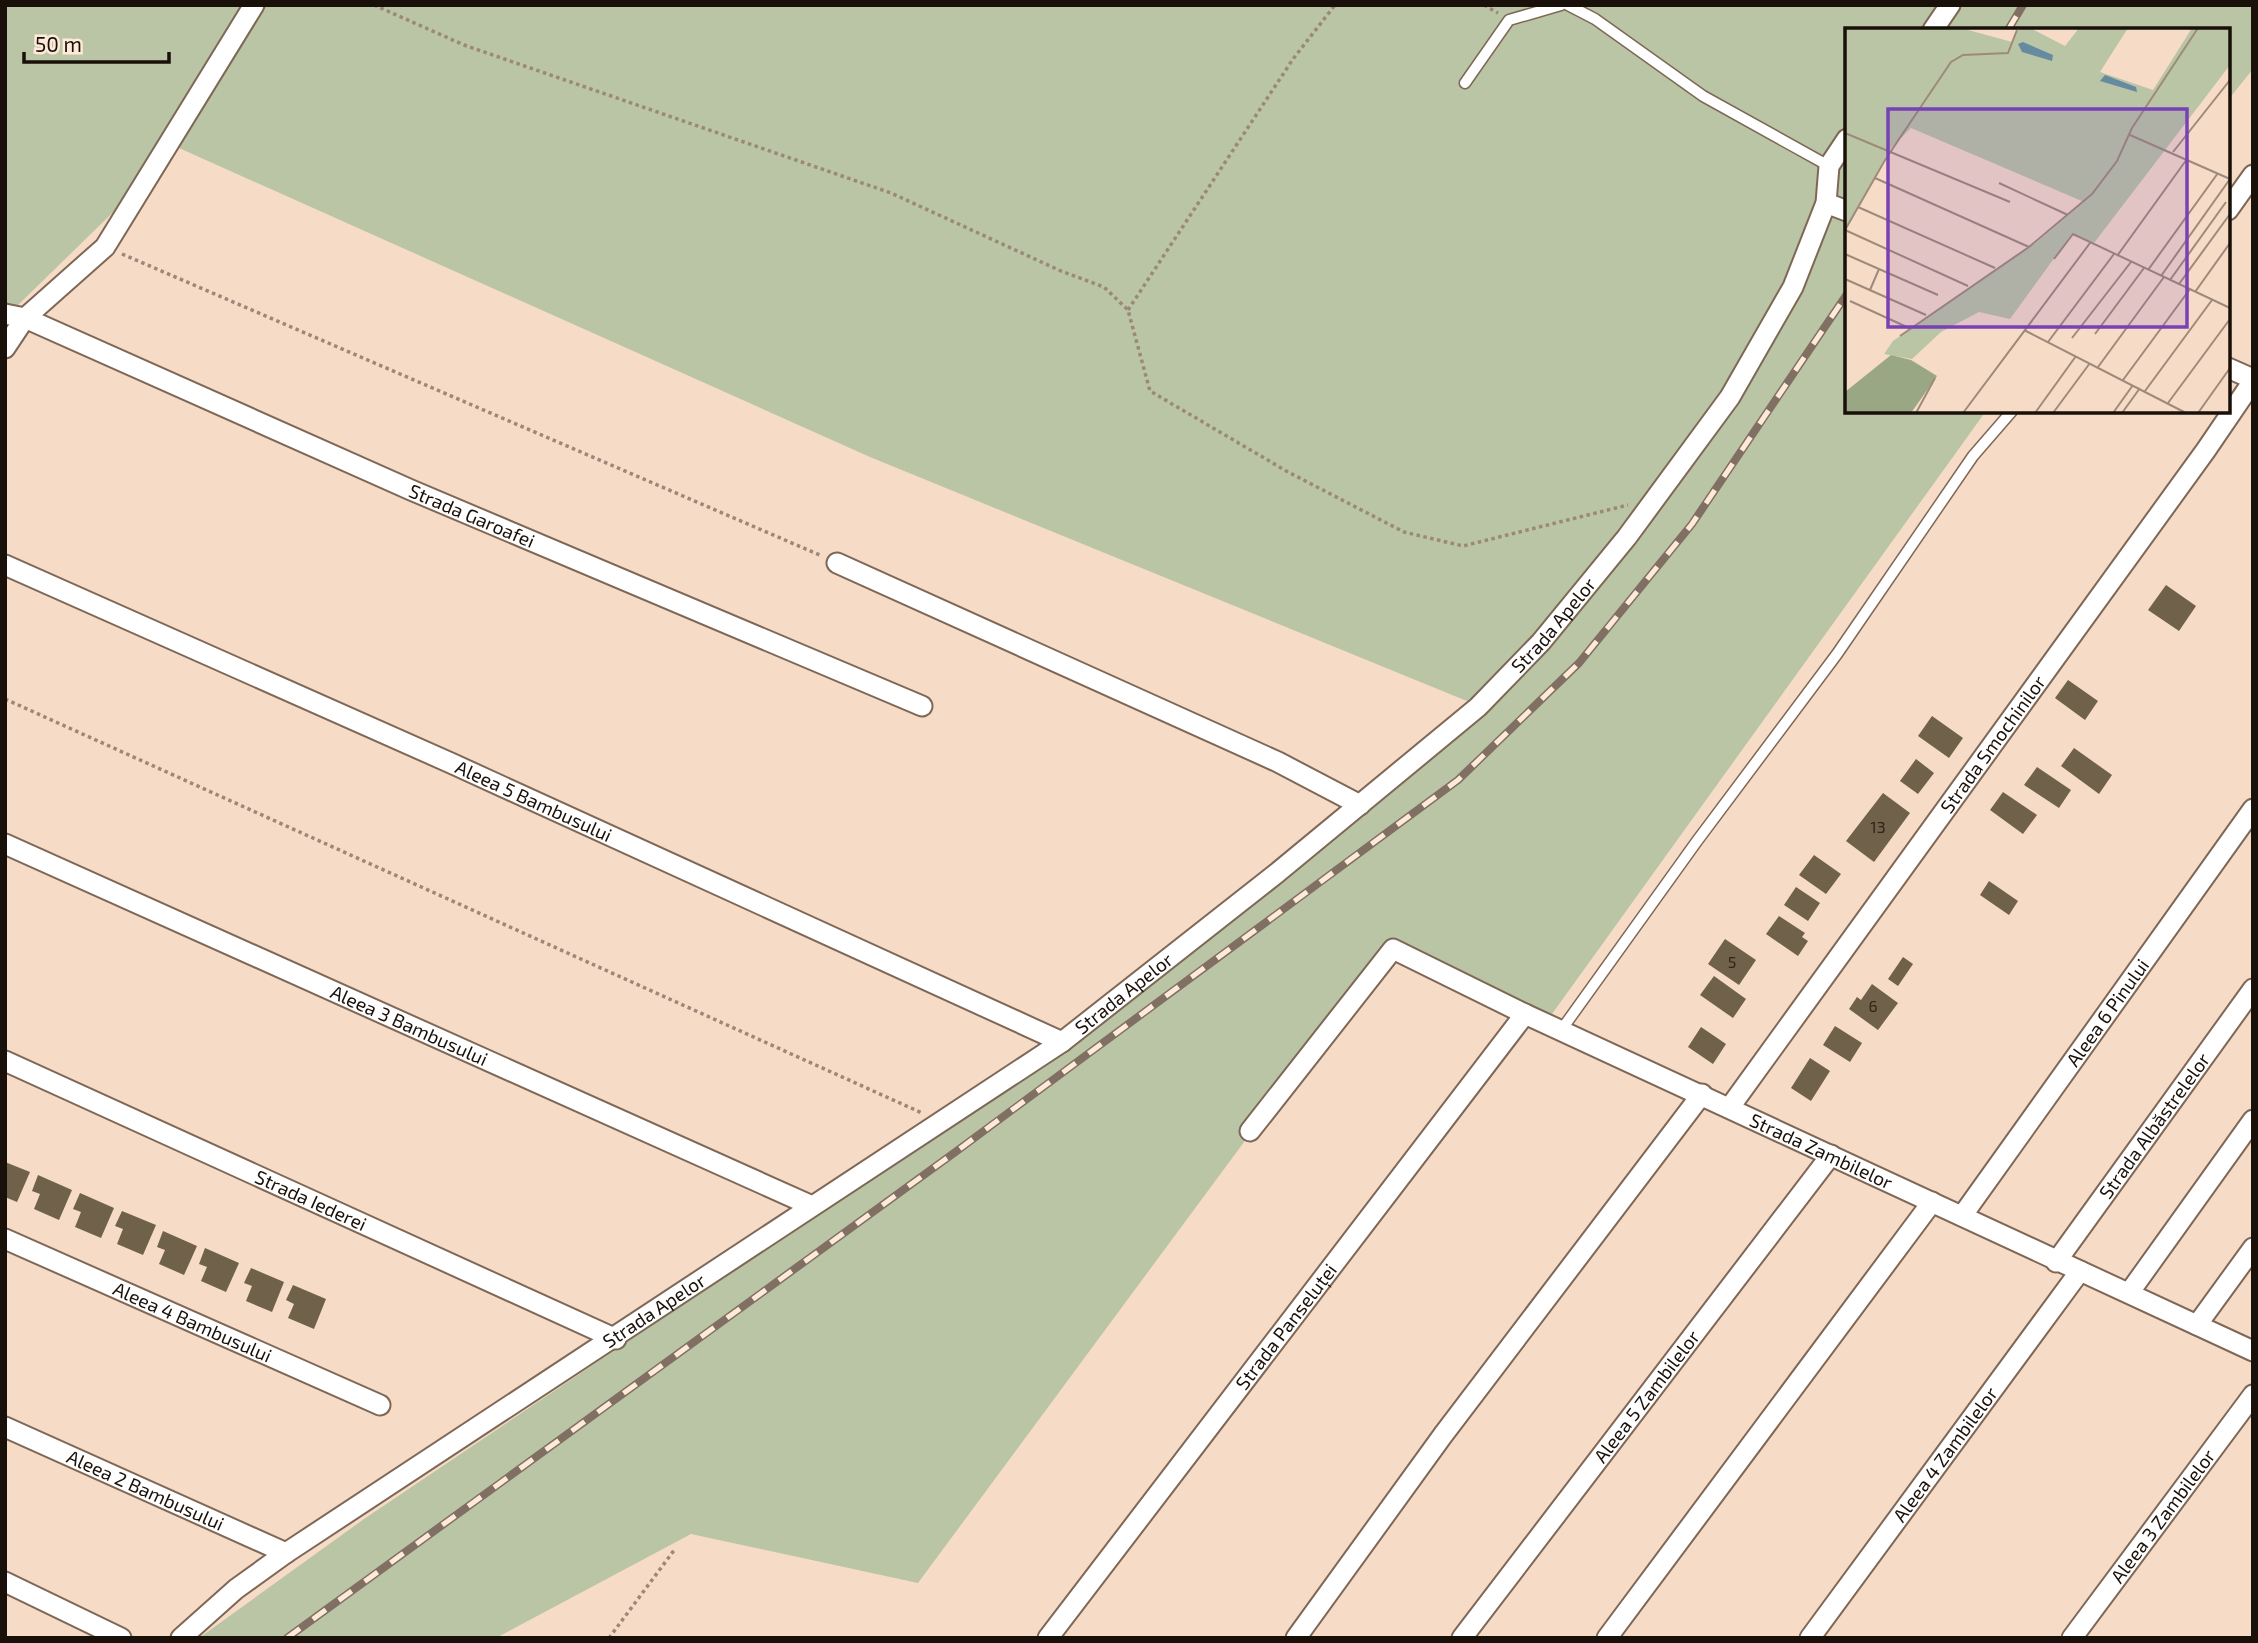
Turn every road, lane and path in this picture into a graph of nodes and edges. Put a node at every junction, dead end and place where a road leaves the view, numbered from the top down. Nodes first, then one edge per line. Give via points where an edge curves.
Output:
1 (254, 5) edge
2 (374, 5) edge
3 (1335, 5) edge
4 (1561, 5) edge
5 (1568, 5) edge
6 (1950, 5) edge
7 (1934, 28) edge
8 (1465, 83) dead end
9 (1845, 142) edge
10 (1829, 166) junction
11 (2253, 175) edge
12 (1826, 203) junction
13 (2230, 207) edge
14 (1845, 210) edge
15 (105, 247) junction
16 (1128, 310) junction
17 (5, 314) edge
18 (25, 318) junction
19 (5, 348) edge
20 (2230, 369) edge
21 (2253, 380) edge
22 (2010, 413) edge
23 (1654, 499) junction
24 (837, 563) joint
25 (5, 565) edge
26 (5, 699) edge
27 (922, 706) dead end
28 (1360, 805) junction
29 (2253, 809) edge
30 (5, 844) edge
31 (2253, 989) edge
32 (1525, 1014) junction
33 (1562, 1029) junction
34 (1062, 1042) junction
35 (5, 1061) edge
36 (1702, 1094) junction
37 (1730, 1107) junction
38 (2253, 1120) edge
39 (941, 1122) junction
40 (1250, 1131) dead end
41 (1831, 1155) junction
42 (1932, 1202) junction
43 (812, 1206) junction
44 (1962, 1216) junction
45 (5, 1239) edge
46 (2253, 1248) edge
47 (2056, 1262) junction
48 (2080, 1271) junction
49 (2129, 1293) junction
50 (2197, 1325) junction
51 (616, 1339) junction
52 (2253, 1350) edge
53 (2253, 1395) edge
54 (380, 1405) dead end
55 (5, 1427) edge
56 (675, 1549) dead end
57 (286, 1553) junction
58 (5, 1582) edge
59 (121, 1638) edge
60 (181, 1638) edge
61 (608, 1638) edge
62 (1048, 1638) edge
63 (1296, 1638) edge
64 (1462, 1638) edge
65 (1607, 1638) edge
66 (1810, 1638) edge
67 (2072, 1638) edge

1 - 15 street
2 - 16 path via 464,45 891,193 1104,287
3 - 16 path via 1293,59
4 - 8 lane via 1509,20
5 - 10 lane via 1703,96
6 - 7 street
9 - 10 street, Strada Apelor
10 - 12 street, Strada Apelor
11 - 13 street
12 - 14 street
12 - 23 street, Strada Apelor via 1793,287 1730,397
15 - 18 street
15 - 24 path
16 - 23 path via 1150,391 1287,472 1404,533 1463,546
17 - 18 street, Strada Garoafei
18 - 19 street
18 - 27 street, Strada Garoafei via 411,490
20 - 21 street
21 - 37 street, Strada Smochinilor
22 - 33 lane via 1973,456 1837,654
23 - 28 street, Strada Apelor via 1541,642 1478,707
24 - 28 street via 1278,762
25 - 34 street, Aleea 5 Bambusului
26 - 39 path
28 - 34 street, Strada Apelor
29 - 44 street, Aleea 6 Pinului
30 - 43 street, Aleea 3 Bambusului
31 - 47 street, Strada Albăstrelelor
32 - 33 street, Strada Zambilelor
32 - 40 street, Strada Zambilelor via 1393,949
32 - 62 street, Strada Panseluței
33 - 36 street, Strada Zambilelor
34 - 39 street, Strada Apelor
35 - 51 street, Strada Iederei
36 - 37 street, Strada Zambilelor
36 - 63 street via 1451,1424
37 - 41 street, Strada Zambilelor
38 - 49 street
39 - 43 street, Strada Apelor
41 - 42 street, Strada Zambilelor
41 - 64 street, Aleea 5 Zambilelor
42 - 44 street, Strada Zambilelor
42 - 65 street
43 - 51 street, Strada Apelor
44 - 47 street, Strada Zambilelor
45 - 54 street, Aleea 4 Bambusului
46 - 50 street
47 - 48 street, Strada Zambilelor
48 - 49 street, Strada Zambilelor
48 - 66 street, Aleea 4 Zambilelor
49 - 50 street, Strada Zambilelor
50 - 52 street, Strada Zambilelor
51 - 57 street, Strada Apelor
53 - 67 street, Aleea 3 Zambilelor
55 - 57 street, Aleea 2 Bambusului
56 - 61 path
57 - 60 street, Strada Apelor
58 - 59 street

